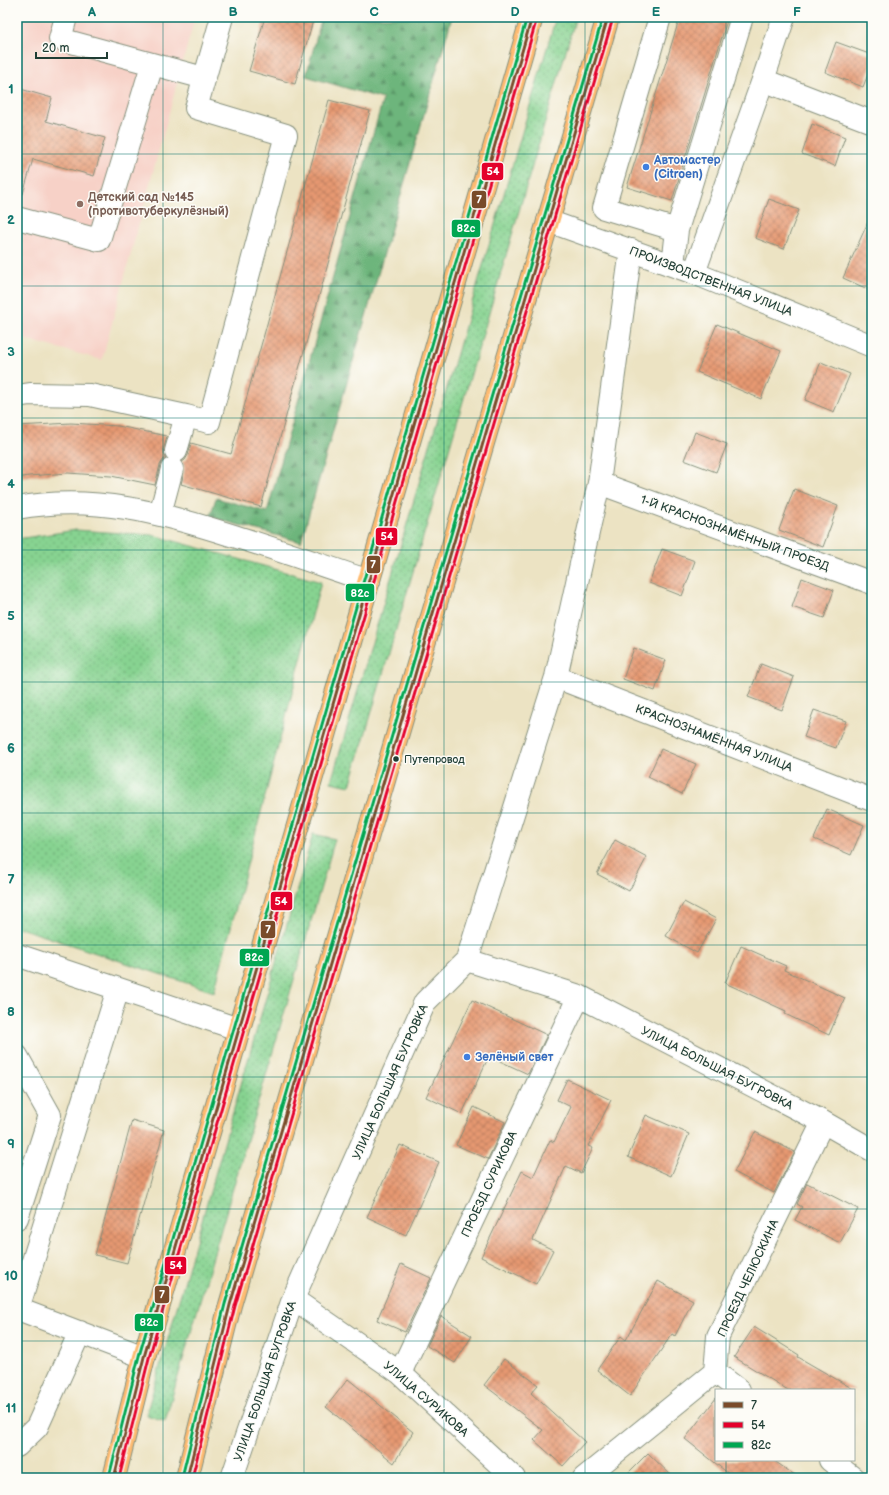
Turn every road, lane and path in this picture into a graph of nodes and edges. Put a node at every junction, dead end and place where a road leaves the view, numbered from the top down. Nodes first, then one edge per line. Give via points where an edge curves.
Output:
1 (66, 17) edge
2 (222, 17) edge
3 (532, 17) edge
4 (608, 17) edge
5 (660, 17) edge
6 (742, 17) edge
7 (784, 17) edge
8 (152, 64) junction
9 (204, 78) junction
10 (763, 80) junction
11 (872, 122) edge
12 (17, 218) edge
13 (548, 221) junction
14 (677, 230) junction
15 (631, 250) junction
16 (673, 265) junction
17 (694, 273) junction
18 (872, 346) edge
19 (17, 396) edge
20 (186, 416) junction
21 (598, 483) junction
22 (17, 508) edge
23 (160, 514) junction
24 (369, 581) junction
25 (872, 582) edge
26 (556, 677) junction
27 (872, 800) edge
28 (17, 955) edge
29 (466, 960) junction
30 (118, 989) junction
31 (579, 996) junction
32 (238, 1029) junction
33 (17, 1056) edge
34 (823, 1122) junction
35 (872, 1150) edge
36 (20, 1195) edge
37 (50, 1204) junction
38 (17, 1218) edge
39 (293, 1299) junction
40 (80, 1332) junction
41 (144, 1357) junction
42 (715, 1372) junction
43 (400, 1373) junction
44 (738, 1389) edge
45 (17, 1446) edge
46 (831, 1461) edge
47 (114, 1478) edge
48 (187, 1478) edge
49 (232, 1478) edge
50 (514, 1478) edge
51 (584, 1478) edge
52 (853, 1478) edge

1 - 8 street via 60,39
2 - 9 street
3 - 24 main road
4 - 13 main road
5 - 14 street via 604,208
6 - 14 street
7 - 10 street
8 - 9 street
8 - 12 street via 99,240
9 - 20 street via 196,108 286,135 209,422
10 - 11 street
10 - 17 street
13 - 15 street, ПРОИЗВОДСТВЕННАЯ УЛИЦА
13 - 48 main road via 230,1305
14 - 16 street
15 - 16 street, ПРОИЗВОДСТВЕННАЯ УЛИЦА
15 - 21 street
16 - 17 street, ПРОИЗВОДСТВЕННАЯ УЛИЦА
17 - 18 street, ПРОИЗВОДСТВЕННАЯ УЛИЦА
19 - 20 street via 90,395
20 - 23 street
21 - 25 street, 1-Й КРАСНОЗНАМЁННЫЙ ПРОЕЗД
21 - 26 street
22 - 23 street via 40,504 100,503
23 - 24 street via 274,548
24 - 32 main road
26 - 27 street, КРАСНОЗНАМЁННАЯ УЛИЦА
26 - 29 street
28 - 30 street
29 - 31 street, УЛИЦА БОЛЬШАЯ БУГРОВКА
29 - 39 street, УЛИЦА БОЛЬШАЯ БУГРОВКА via 425,1002
30 - 32 street
30 - 37 street
31 - 34 street, УЛИЦА БОЛЬШАЯ БУГРОВКА
31 - 43 street, ПРОЕЗД СУРИКОВА
32 - 41 main road
33 - 36 street via 50,1115
34 - 35 street, УЛИЦА БОЛЬШАЯ БУГРОВКА
34 - 42 street, ПРОЕЗД ЧЕЛЮСКИНА via 718,1336
36 - 37 street
36 - 38 street
37 - 40 street via 18,1309
39 - 43 street, УЛИЦА СУРИКОВА
39 - 49 street, УЛИЦА БОЛЬШАЯ БУГРОВКА
40 - 41 street
40 - 45 street via 37,1427
41 - 47 main road
42 - 44 street
42 - 51 street
43 - 50 street, УЛИЦА СУРИКОВА
46 - 52 street

